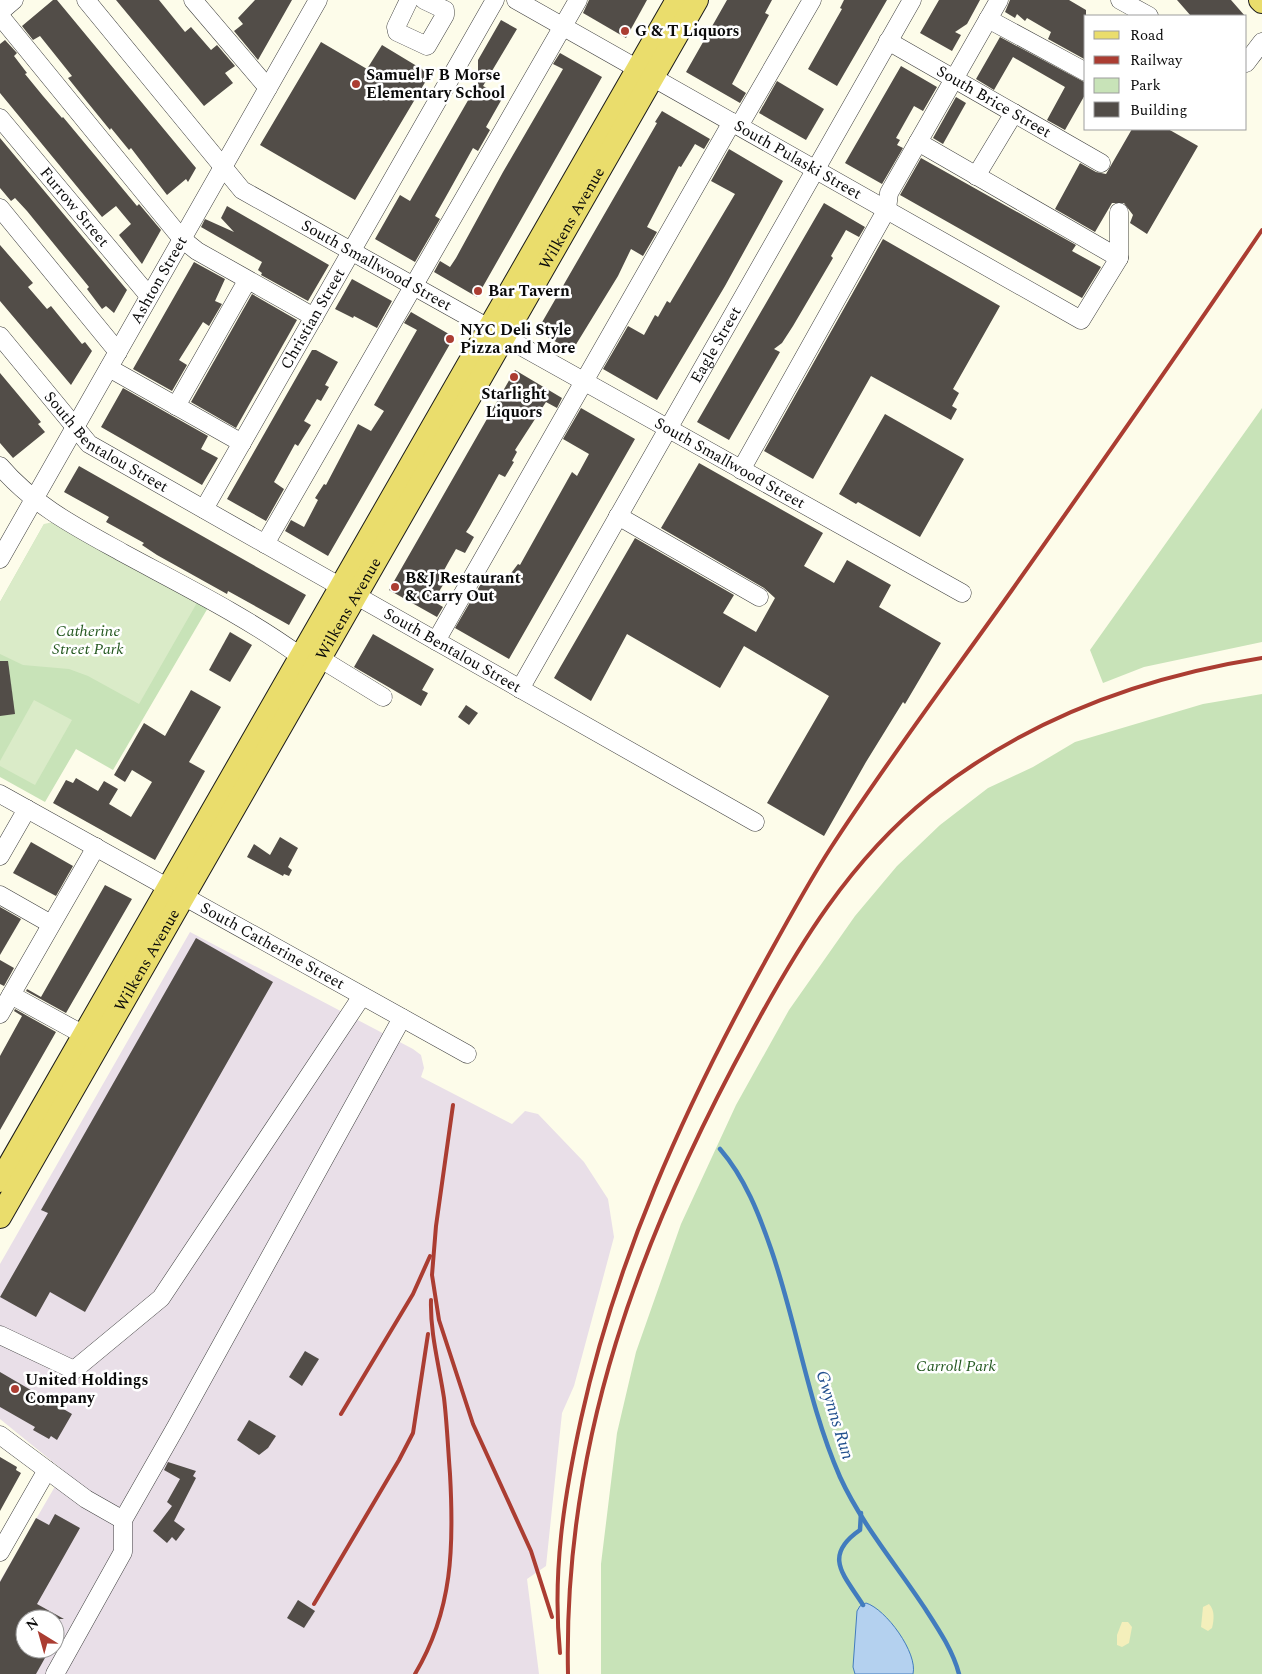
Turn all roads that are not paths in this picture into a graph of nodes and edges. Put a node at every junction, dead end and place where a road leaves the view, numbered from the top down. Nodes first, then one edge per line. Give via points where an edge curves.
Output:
1 (14, 0) edge
2 (86, 0) edge
3 (194, 0) edge
4 (318, 0) edge
5 (409, 0) edge
6 (424, 0) edge
7 (495, 0) edge
8 (516, 0) edge
9 (578, 0) edge
10 (677, 0) edge
11 (697, 0) edge
12 (812, 0) edge
13 (912, 0) edge
14 (999, 0) edge
15 (1120, 0) edge
16 (0, 12) edge
17 (1147, 15) edge
18 (0, 16) edge
19 (988, 19) junction
20 (563, 26) junction
21 (888, 41) junction
22 (1262, 42) edge
23 (1247, 62) edge
24 (1084, 71) edge
25 (645, 74) junction
26 (955, 79) junction
27 (268, 88) junction
28 (1014, 113) junction
29 (0, 118) edge
30 (736, 124) junction
31 (918, 142) junction
32 (1100, 163) dead end
33 (223, 167) junction
34 (814, 169) junction
35 (976, 176) junction
36 (0, 208) edge
37 (887, 209) junction
38 (1119, 212) dead end
39 (182, 239) junction
40 (352, 251) junction
41 (1119, 258) junction
42 (248, 281) junction
43 (413, 286) junction
44 (149, 296) junction
45 (314, 317) junction
46 (497, 332) junction
47 (0, 336) edge
48 (118, 352) junction
49 (109, 368) junction
50 (584, 382) junction
51 (176, 406) junction
52 (75, 427) junction
53 (668, 428) junction
54 (242, 443) junction
55 (0, 466) edge
56 (741, 470) junction
57 (34, 500) junction
58 (204, 509) junction
59 (618, 516) junction
60 (8, 528) edge
61 (266, 544) junction
62 (0, 558) edge
63 (348, 591) junction
64 (962, 593) dead end
65 (759, 597) dead end
66 (436, 641) junction
67 (310, 657) junction
68 (520, 689) junction
69 (383, 697) dead end
70 (0, 794) edge
71 (27, 809) junction
72 (755, 822) dead end
73 (96, 847) junction
74 (0, 856) edge
75 (176, 892) junction
76 (0, 895) edge
77 (51, 924) junction
78 (11, 995) junction
79 (362, 996) junction
80 (0, 1014) edge
81 (402, 1018) junction
82 (84, 1035) junction
83 (467, 1054) dead end
84 (0, 1181) edge
85 (0, 1217) edge
86 (0, 1335) edge
87 (0, 1435) edge
88 (47, 1470) junction
89 (123, 1520) junction
90 (0, 1552) edge
91 (56, 1674) edge

1 - 16 street
2 - 33 street, South Smallwood Street
3 - 27 street
4 - 27 street, Ashton Street
5 - 6 street via 396,27 397,32 427,46 445,10
7 - 40 street, Christian Street
8 - 20 street, South Pulaski Street
9 - 20 street
10 - 25 main road, Wilkens Avenue
11 - 25 main road, Wilkens Avenue
12 - 30 street
13 - 21 street, Eagle Street
14 - 19 street
15 - 17 street
18 - 39 street
19 - 24 street
19 - 26 street
20 - 25 street, South Pulaski Street
20 - 43 street
21 - 26 street, South Brice Street
21 - 34 street, Eagle Street
22 - 23 street
25 - 30 street, South Pulaski Street
25 - 46 main road, Wilkens Avenue
26 - 28 street, South Brice Street
26 - 31 street
27 - 33 street, Ashton Street
28 - 32 street, South Brice Street
28 - 35 street
29 - 44 street, Furrow Street
30 - 34 street, South Pulaski Street
30 - 50 street
31 - 35 street
31 - 37 street via 889,193
33 - 39 street, Ashton Street
33 - 40 street, South Smallwood Street via 242,190
34 - 37 street, South Pulaski Street
34 - 53 street, Eagle Street
35 - 41 street
36 - 48 street
37 - 41 street, South Pulaski Street via 1080,320
37 - 56 street
38 - 41 street
39 - 42 street
39 - 44 street, Ashton Street
40 - 43 street, South Smallwood Street
40 - 45 street, Christian Street
42 - 45 street
42 - 51 street
43 - 46 street, South Smallwood Street
43 - 61 street
44 - 48 street, Ashton Street
45 - 54 street, Christian Street
46 - 50 street, South Smallwood Street
46 - 63 main road, Wilkens Avenue
47 - 52 street, South Bentalou Street
48 - 49 street, Ashton Street
49 - 51 street
49 - 52 street, Ashton Street
50 - 53 street, South Smallwood Street
50 - 66 street
51 - 54 street
52 - 57 street, Ashton Street
52 - 58 street, South Bentalou Street via 90,444
53 - 56 street, South Smallwood Street
53 - 59 street, Eagle Street
54 - 58 street, Christian Street
55 - 57 street
56 - 64 street, South Smallwood Street
57 - 60 street, Ashton Street
57 - 67 street
58 - 61 street, South Bentalou Street
59 - 65 street
59 - 68 street, Eagle Street
60 - 62 street, Ashton Street
61 - 63 street, South Bentalou Street
63 - 66 street, South Bentalou Street
63 - 67 main road, Wilkens Avenue
66 - 68 street, South Bentalou Street
67 - 69 street
67 - 75 main road, Wilkens Avenue
68 - 72 street, South Bentalou Street
70 - 71 street, South Catherine Street
71 - 73 street, South Catherine Street
71 - 74 street
73 - 75 street, South Catherine Street
73 - 77 street
75 - 79 street, South Catherine Street
75 - 82 main road, Wilkens Avenue
75 - 85 main road, Wilkens Avenue
76 - 77 street
77 - 78 street
78 - 80 street
78 - 82 street
79 - 81 street, South Catherine Street
79 - 86 street via 161,1298 74,1370
81 - 83 street, South Catherine Street
81 - 89 street
82 - 84 main road, Wilkens Avenue
87 - 88 street
88 - 89 street via 86,1499
88 - 90 street
89 - 91 street via 123,1552

